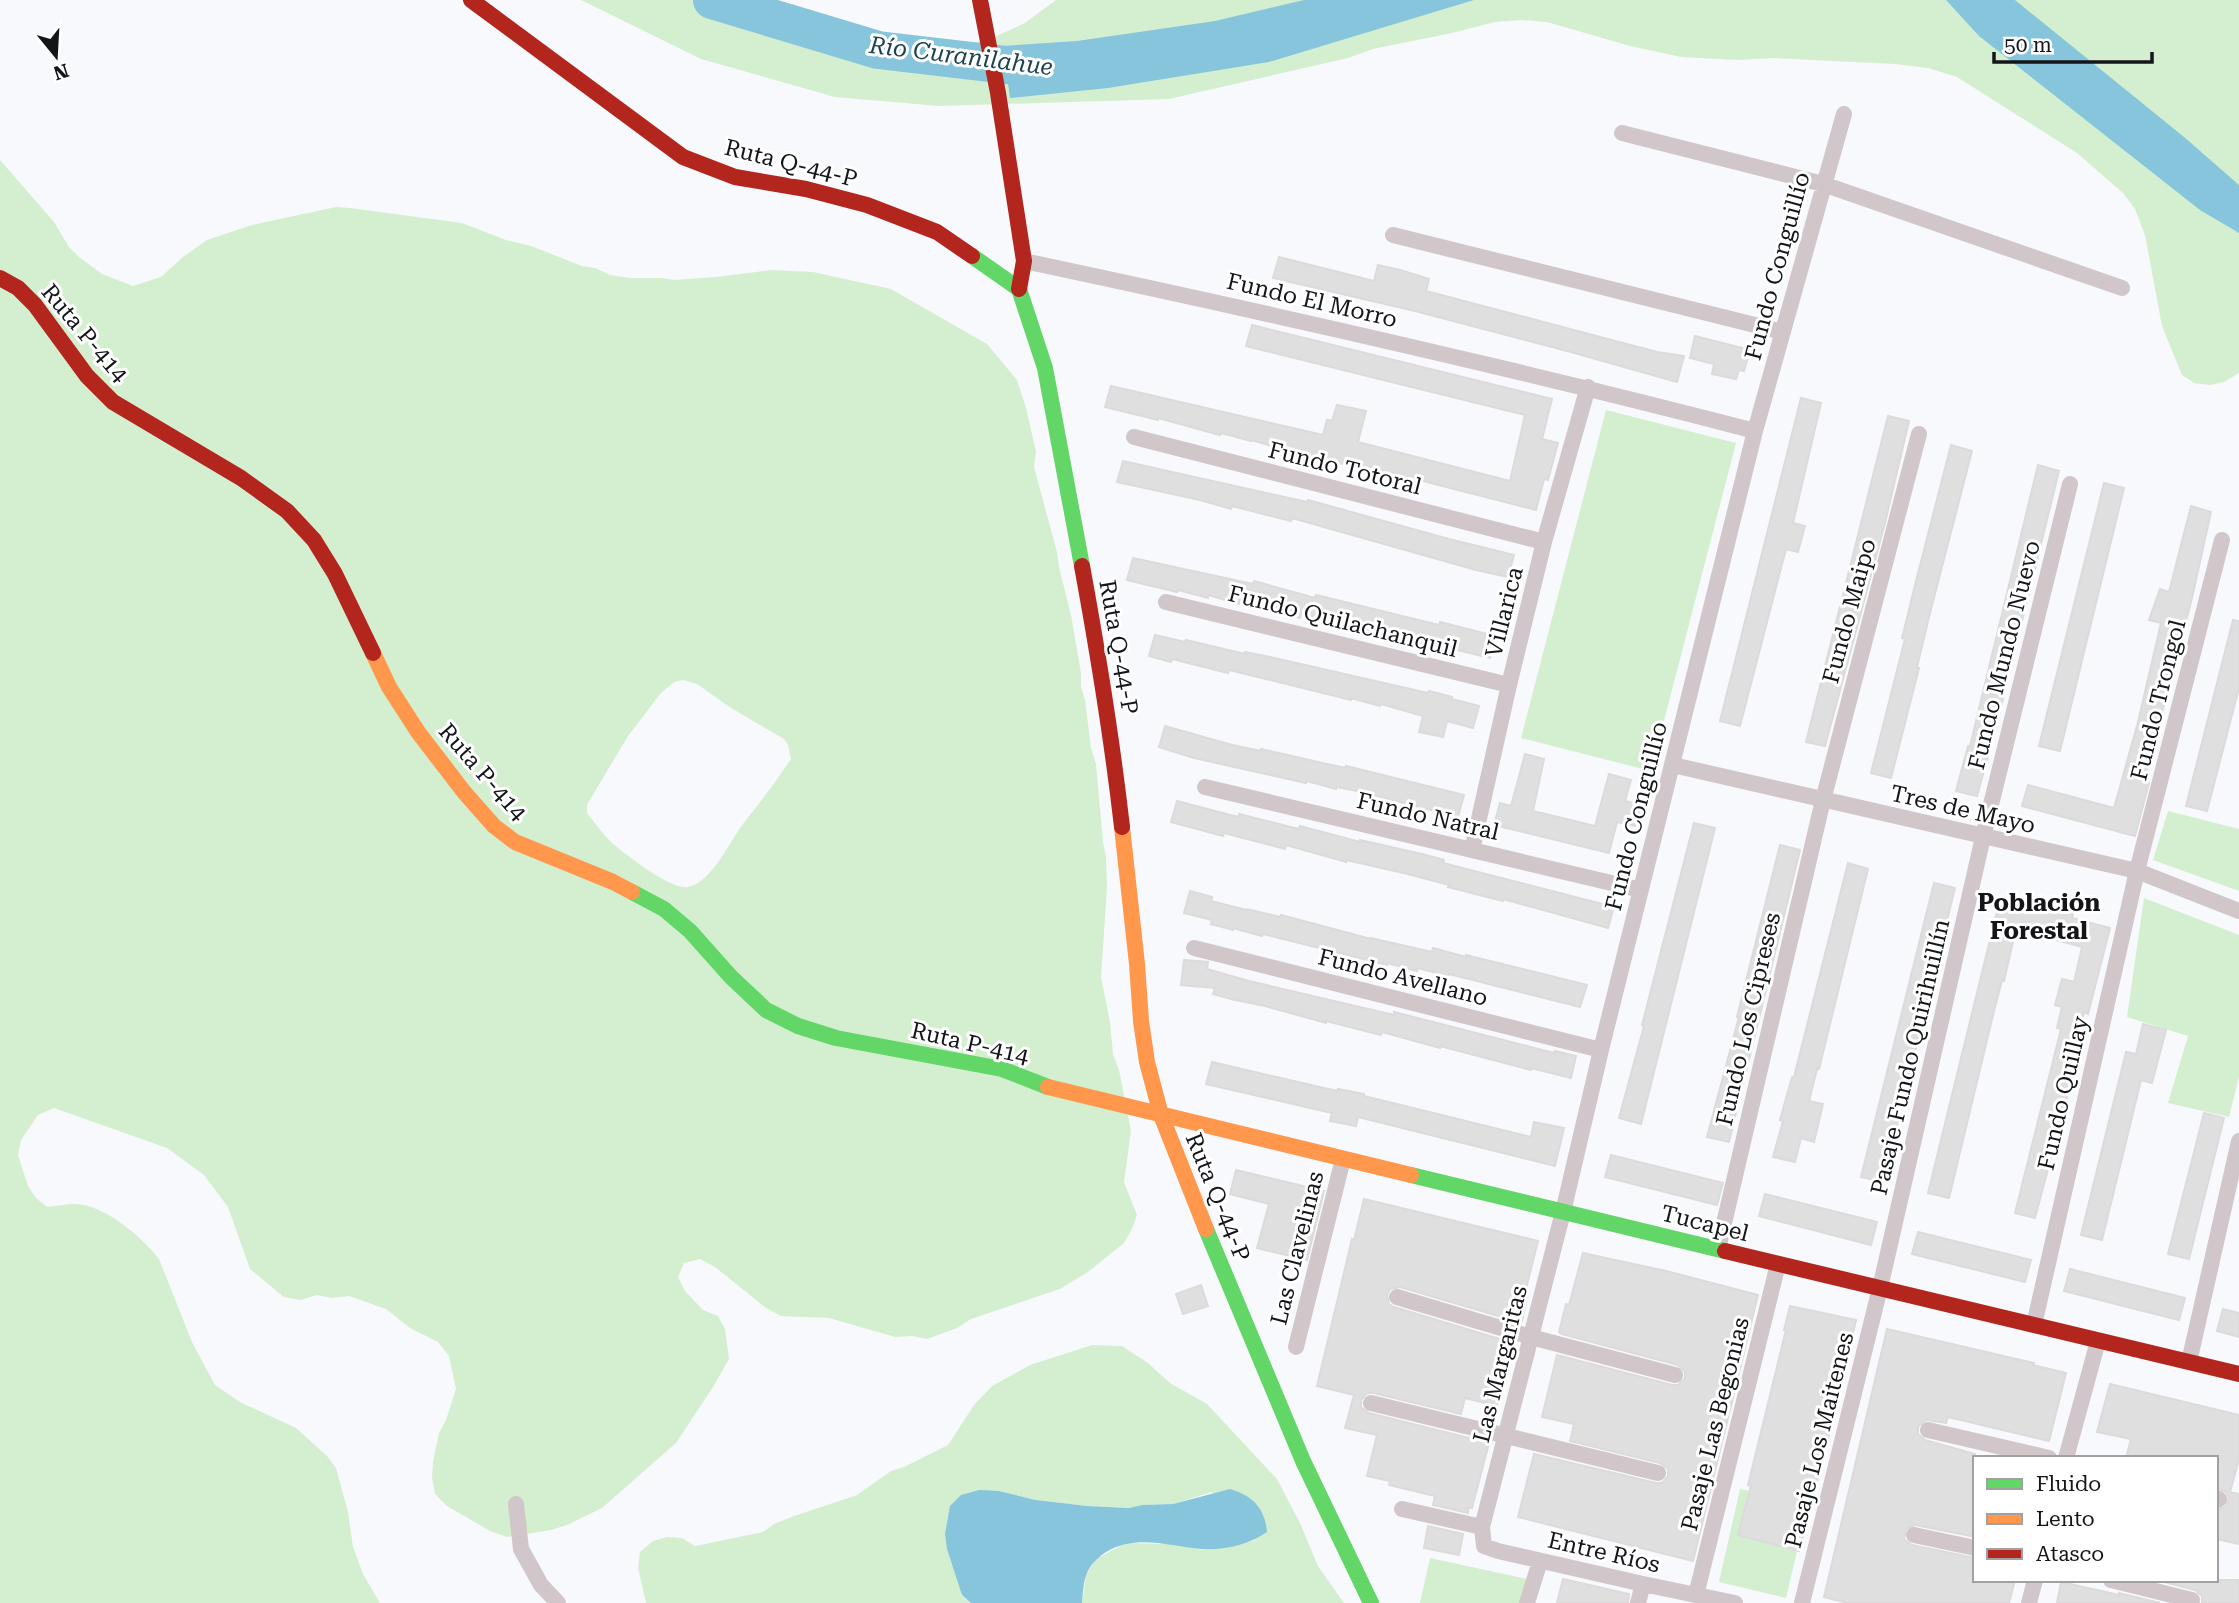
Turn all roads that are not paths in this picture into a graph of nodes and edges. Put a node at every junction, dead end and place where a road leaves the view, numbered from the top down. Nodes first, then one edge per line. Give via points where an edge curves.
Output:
1 (471, 0) edge
2 (980, 0) edge
3 (1844, 114) dead end
4 (1622, 133) dead end
5 (1823, 184) junction
6 (1393, 235) dead end
7 (1024, 261) junction
8 (0, 278) edge
9 (2122, 288) dead end
10 (1019, 289) junction
11 (1783, 332) junction
12 (1588, 387) junction
13 (1755, 431) junction
14 (1919, 434) dead end
15 (1134, 437) dead end
16 (2070, 484) dead end
17 (2222, 540) dead end
18 (1544, 542) junction
19 (1166, 602) dead end
20 (1509, 685) junction
21 (1673, 765) junction
22 (1205, 788) dead end
23 (1823, 800) junction
24 (1983, 837) junction
25 (1472, 850) junction
26 (2137, 871) junction
27 (1641, 890) junction
28 (2239, 911) edge
29 (1194, 948) dead end
30 (1601, 1050) junction
31 (1161, 1115) junction
32 (2239, 1141) edge
33 (1343, 1159) junction
34 (1563, 1212) junction
35 (1718, 1249) junction
36 (1778, 1264) junction
37 (1880, 1288) junction
38 (1397, 1297) dead end
39 (2034, 1325) junction
40 (1531, 1337) junction
41 (2098, 1340) junction
42 (1296, 1347) dead end
43 (2189, 1362) junction
44 (2239, 1374) edge
45 (1675, 1375) dead end
46 (1371, 1403) dead end
47 (1928, 1430) dead end
48 (1505, 1435) junction
49 (2040, 1456) edge
50 (2067, 1456) edge
51 (1658, 1473) dead end
52 (516, 1503) dead end
53 (1402, 1509) dead end
54 (1482, 1527) junction
55 (1914, 1535) dead end
56 (1973, 1548) edge
57 (1540, 1561) junction
58 (2034, 1582) edge
59 (2118, 1582) edge
60 (1643, 1584) junction
61 (1696, 1595) junction
62 (2192, 1600) dead end
63 (558, 1603) edge
64 (1371, 1603) edge
65 (1527, 1603) edge
66 (1638, 1603) edge
67 (1735, 1603) edge
68 (1802, 1603) edge
69 (2029, 1603) edge

1 - 10 street, Ruta Q-44-P via 683,156 735,177 867,205 937,232
2 - 7 street
3 - 5 street, Fundo Conguillío
4 - 5 street
5 - 9 street
5 - 11 street, Fundo Conguillío
6 - 11 street
7 - 10 street
7 - 12 street, Fundo El Morro
8 - 31 street, Ruta P-414 via 35,305 87,376 113,401 241,478 287,511 314,540 388,687 464,792 515,842 613,882 664,909 766,1010 798,1026 836,1038 1002,1069 1055,1090
10 - 31 street, Ruta Q-44-P via 1045,368 1099,658 1125,851 1141,1021
11 - 13 street, Fundo Conguillío
12 - 13 street
12 - 18 street, Villarica
13 - 21 street, Fundo Conguillío
14 - 23 street, Fundo Maipo
15 - 18 street, Fundo Totoral
16 - 24 street, Fundo Mundo Nuevo
17 - 26 street, Fundo Trongol
18 - 20 street, Villarica
19 - 20 street, Fundo Quilachanquil
20 - 25 street, Villarica
21 - 23 street, Tres de Mayo
21 - 27 street, Fundo Conguillío
22 - 25 street, Fundo Natral
23 - 24 street, Tres de Mayo
23 - 35 street, Fundo Los Cipreses
24 - 26 street, Tres de Mayo
24 - 37 street, Pasaje Fundo Quirihuillín
25 - 27 street, Fundo Natral
26 - 28 street, Tres de Mayo
26 - 39 street, Fundo Quillay
27 - 30 street, Fundo Conguillío
29 - 30 street, Fundo Avellano
30 - 34 street, Fundo Conguillío
31 - 33 street, Tucapel
31 - 64 street, Ruta Q-44-P via 1303,1461
32 - 43 street
33 - 34 street, Tucapel
33 - 42 street, Las Clavelinas
34 - 35 street, Tucapel
34 - 40 street, Las Margaritas
35 - 36 street, Tucapel
36 - 37 street, Tucapel
36 - 61 street, Pasaje Las Begonias
37 - 39 street, Tucapel
37 - 68 street, Pasaje Los Maitenes
38 - 40 street
39 - 41 street, Tucapel
40 - 45 street
40 - 48 street, Las Margaritas
41 - 43 street, Tucapel
41 - 50 street
43 - 44 street, Tucapel
46 - 48 street
47 - 49 street
48 - 51 street
48 - 54 street, Las Margaritas
52 - 63 street via 521,1549 541,1586
53 - 54 street
54 - 57 street, Entre Ríos via 1483,1546
55 - 56 street
57 - 60 street, Entre Ríos
57 - 65 street
58 - 69 street
59 - 62 street
60 - 61 street, Entre Ríos
60 - 66 street
61 - 67 street, Entre Ríos

